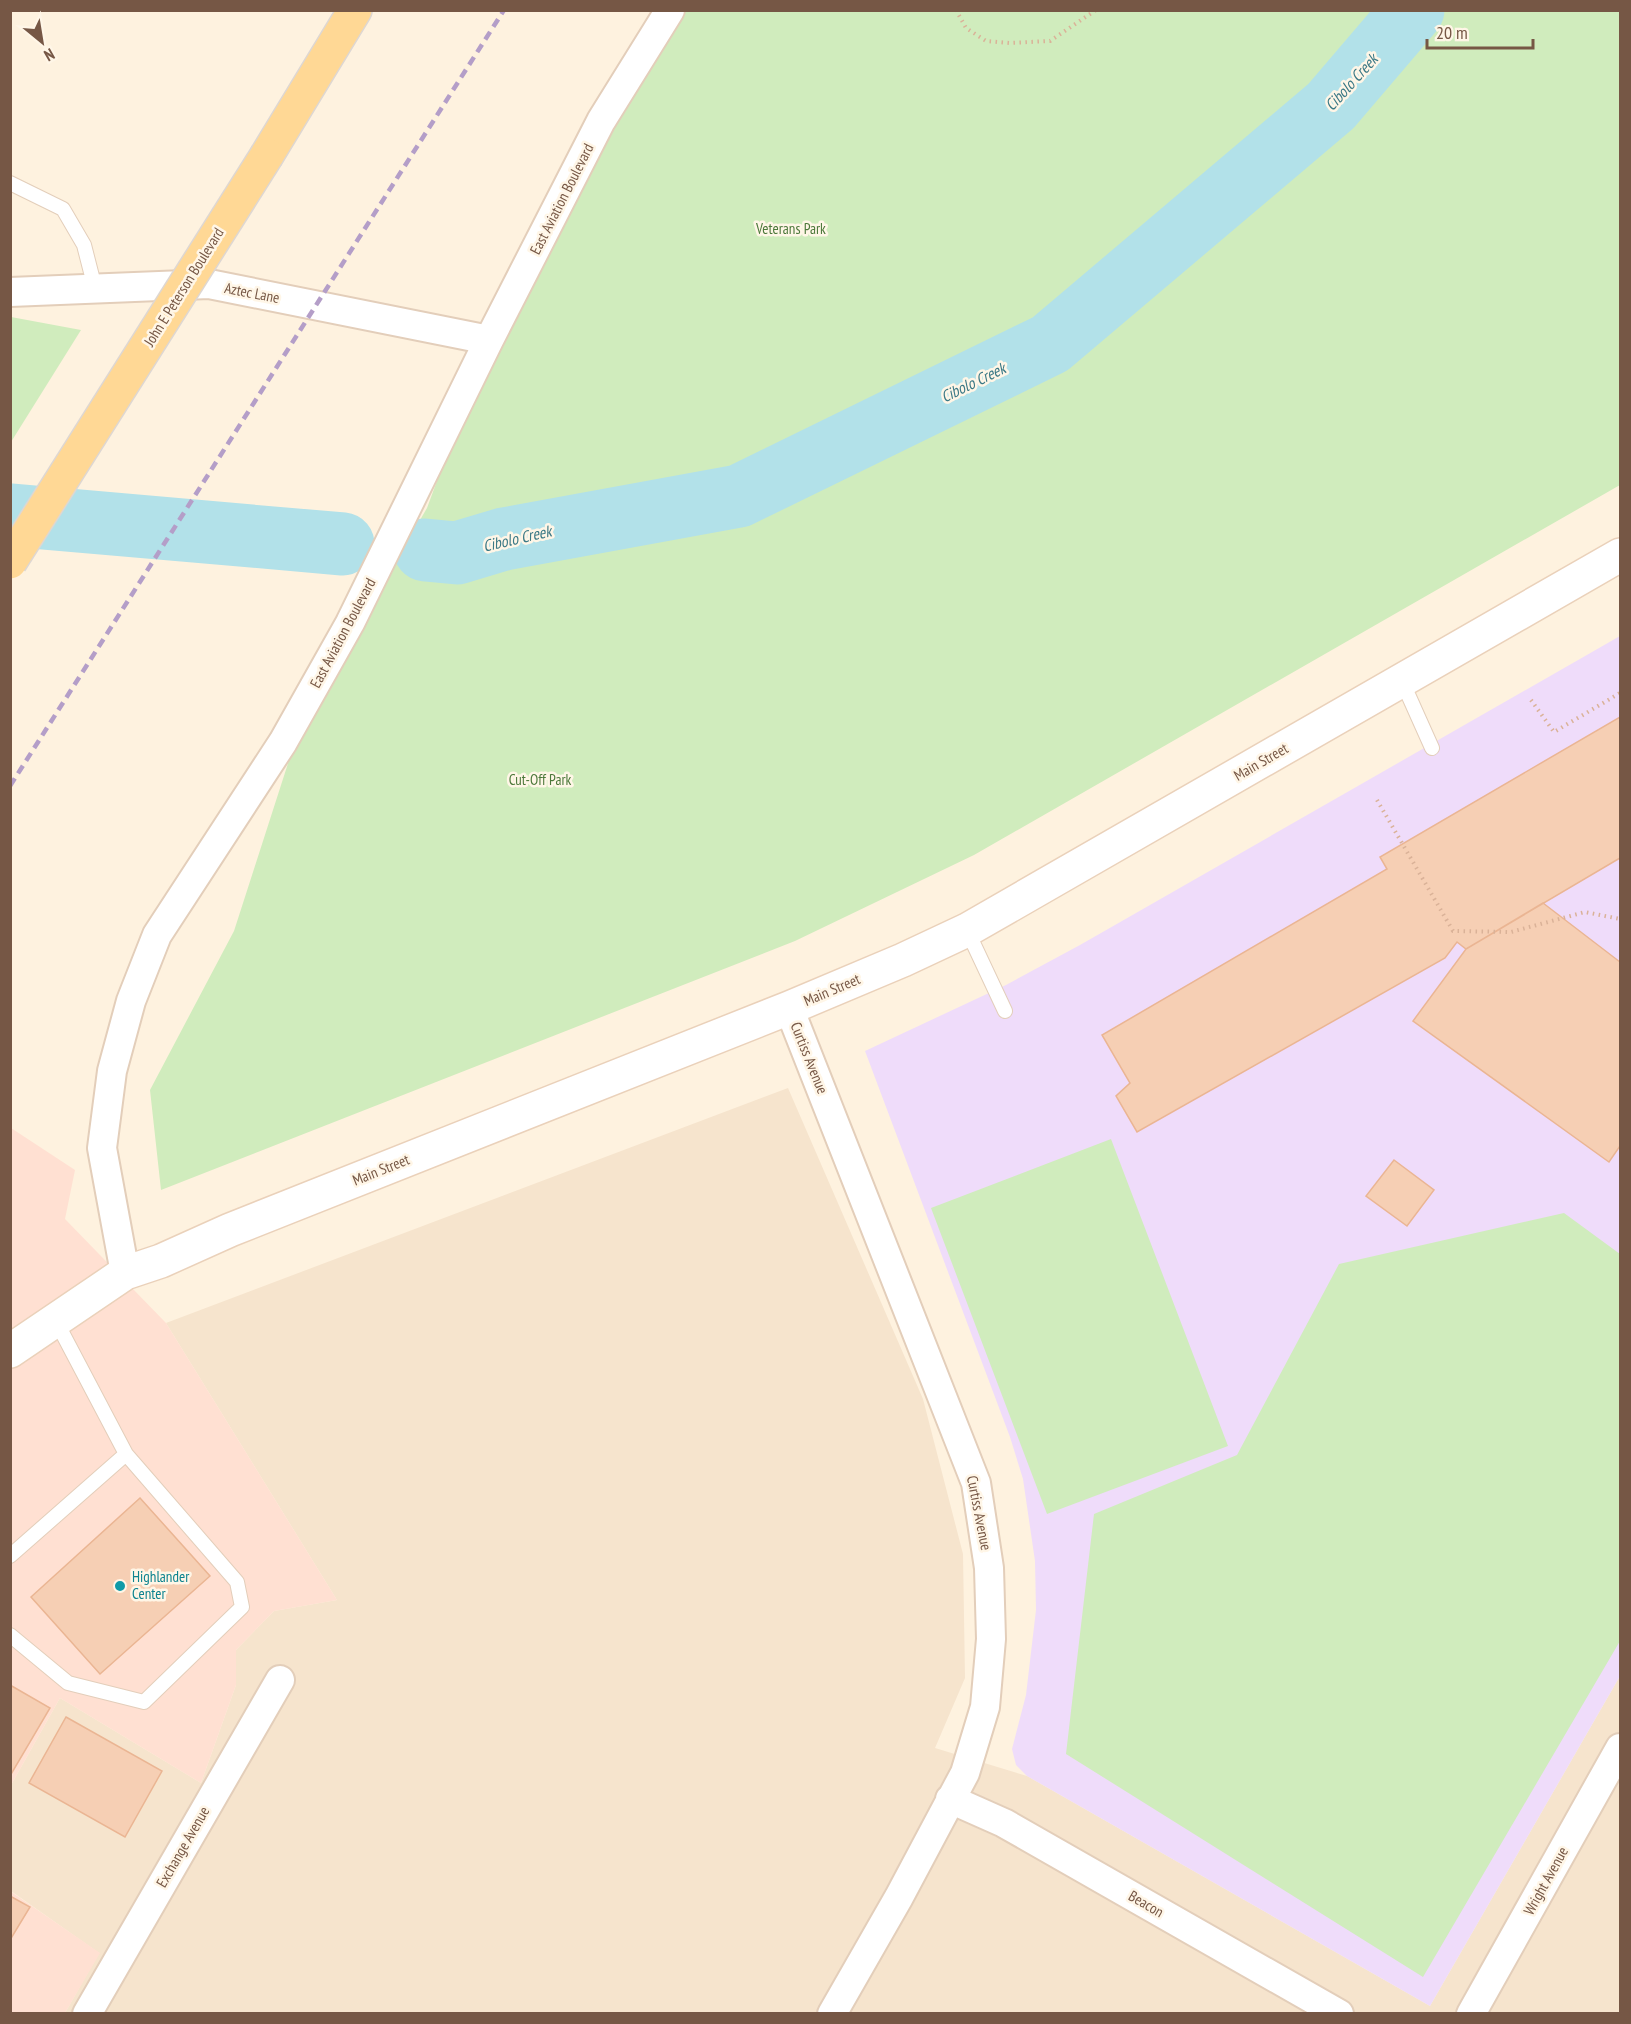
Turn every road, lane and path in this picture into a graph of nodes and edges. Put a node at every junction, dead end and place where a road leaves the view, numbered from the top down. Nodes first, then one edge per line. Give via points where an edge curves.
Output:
1 (355, 10) edge
2 (670, 10) edge
3 (956, 10) edge
4 (1096, 10) edge
5 (10, 183) edge
6 (95, 288) junction
7 (10, 292) edge
8 (489, 340) junction
9 (1620, 555) edge
10 (10, 562) edge
11 (1401, 681) junction
12 (1620, 693) edge
13 (1531, 700) dead end
14 (1432, 748) dead end
15 (1377, 800) dead end
16 (1620, 919) edge
17 (967, 930) junction
18 (789, 1008) junction
19 (1005, 1011) dead end
20 (125, 1273) junction
21 (56, 1321) junction
22 (10, 1351) edge
23 (126, 1454) junction
24 (10, 1556) edge
25 (10, 1635) edge
26 (280, 1680) dead end
27 (1620, 1748) edge
28 (950, 1799) junction
29 (87, 2013) edge
30 (832, 2013) edge
31 (1340, 2013) edge
32 (1471, 2013) edge

1 - 10 main road, John E Peterson Boulevard, bridge
2 - 8 street, East Aviation Boulevard via 601,121
3 - 4 path via 966,28 986,41 1009,43 1050,41
5 - 6 lane via 63,209 84,245
6 - 7 street, Aztec Lane
6 - 8 street, Aztec Lane via 209,284
8 - 20 street, East Aviation Boulevard via 350,623 272,760 157,935 131,1001 112,1071 102,1148
9 - 11 main road, Main Street
11 - 14 lane
11 - 17 main road, Main Street
12 - 13 path via 1554,732
15 - 16 path via 1453,931 1511,932 1585,912
17 - 18 main road, Main Street
17 - 19 lane
18 - 20 main road, Main Street
18 - 28 street, Curtiss Avenue via 976,1483 989,1568 989,1662 985,1707 965,1773
20 - 21 main road, Main Street
21 - 22 main road, Main Street
21 - 23 lane
23 - 24 lane
23 - 25 lane via 237,1582 242,1607 144,1702 68,1683
26 - 29 street, Exchange Avenue
27 - 32 street, Wright Avenue
28 - 30 street, Curtiss Avenue
28 - 31 street, Beacon via 1004,1823

